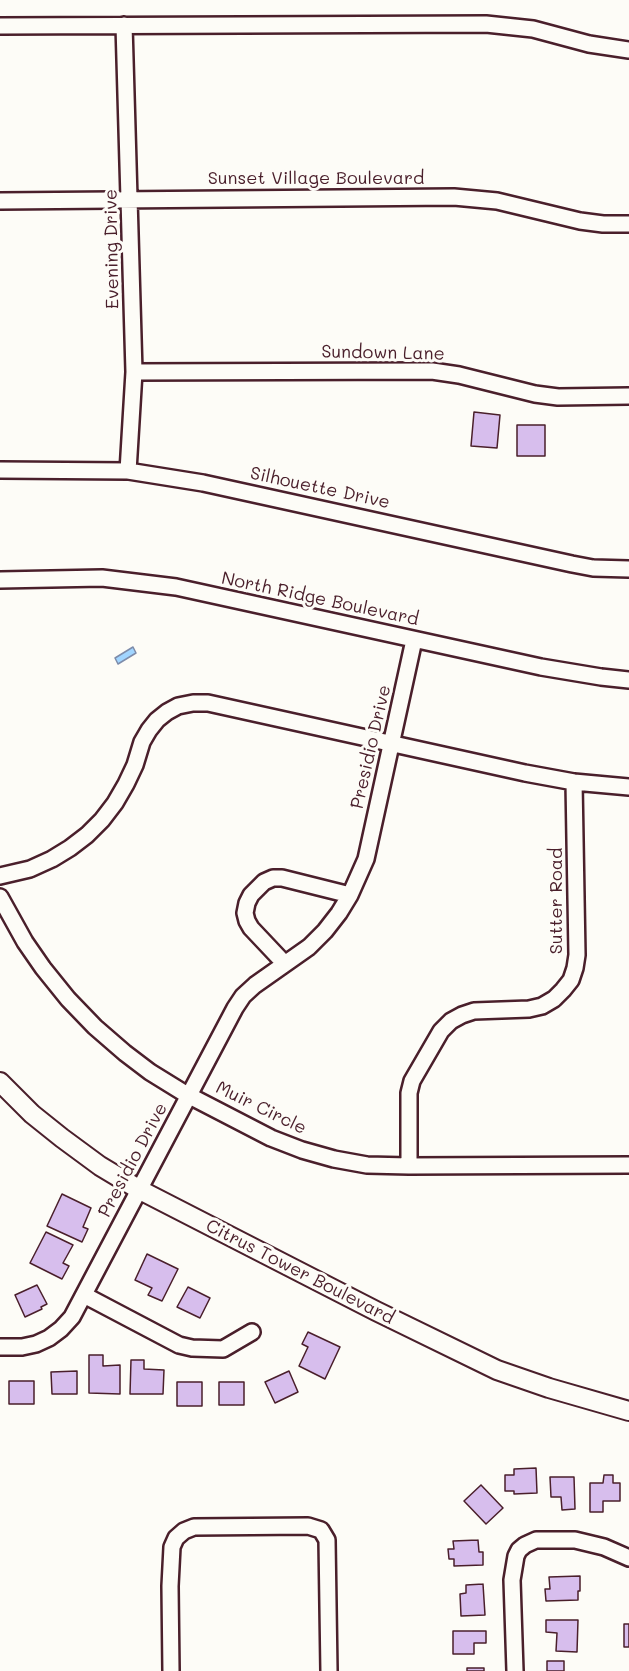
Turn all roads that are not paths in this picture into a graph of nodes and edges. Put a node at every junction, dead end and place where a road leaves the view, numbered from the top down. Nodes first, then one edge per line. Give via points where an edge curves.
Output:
1 (124, 25) junction
2 (0, 26) edge
3 (629, 50) edge
4 (130, 199) junction
5 (0, 201) edge
6 (629, 224) edge
7 (134, 372) junction
8 (629, 396) edge
9 (0, 470) edge
10 (128, 471) junction
11 (629, 569) edge
12 (0, 580) edge
13 (414, 640) junction
14 (629, 680) edge
15 (391, 743) junction
16 (574, 782) junction
17 (629, 788) edge
18 (0, 876) edge
19 (350, 895) junction
20 (0, 897) edge
21 (285, 964) junction
22 (0, 1082) edge
23 (189, 1095) junction
24 (629, 1165) edge
25 (409, 1167) junction
26 (140, 1190) junction
27 (84, 1295) junction
28 (252, 1332) dead end
29 (0, 1347) edge
30 (629, 1411) edge
31 (629, 1558) edge
32 (171, 1671) edge
33 (329, 1671) edge
34 (514, 1671) edge

1 - 2 street
1 - 3 street via 506,25
1 - 4 street, Evening Drive
4 - 5 street, Sunset Village Boulevard
4 - 6 street, Sunset Village Boulevard via 474,198 580,221
4 - 7 street, Evening Drive
7 - 8 street, Sundown Lane via 432,371 558,397
7 - 10 street, Evening Drive
9 - 10 street, Silhouette Drive
10 - 11 street, Silhouette Drive via 203,483 572,564
12 - 13 street, North Ridge Boulevard via 102,578 176,587
13 - 14 street, North Ridge Boulevard via 541,667
13 - 15 street, Presidio Drive
15 - 16 street
15 - 18 street via 208,703 178,706 149,730 116,803 87,835 52,859
15 - 19 street, Presidio Drive via 366,859
16 - 17 street
16 - 25 street, Sutter Road via 577,956 571,980 542,1006 474,1011 451,1021 441,1031 409,1093
19 - 21 street, Presidio Drive via 325,931
19 - 21 street via 282,878 264,882 251,895 245,913 247,921
20 - 23 street, Muir Circle via 25,942 68,999 125,1053
21 - 23 street, Presidio Drive via 243,996
22 - 26 main road, Citrus Tower Boulevard via 62,1138
23 - 25 street, Muir Circle via 302,1150 367,1165
23 - 26 street, Presidio Drive
24 - 25 street, Muir Circle
26 - 27 street, Presidio Drive
26 - 30 main road, Citrus Tower Boulevard via 497,1370
27 - 28 street via 179,1345 192,1348 223,1349
27 - 29 street, Presidio Drive via 72,1317 49,1338 22,1347
31 - 34 street via 575,1540 536,1540 525,1545 516,1556 513,1569
32 - 33 street via 172,1547 176,1538 194,1527 308,1526 321,1530 327,1540

